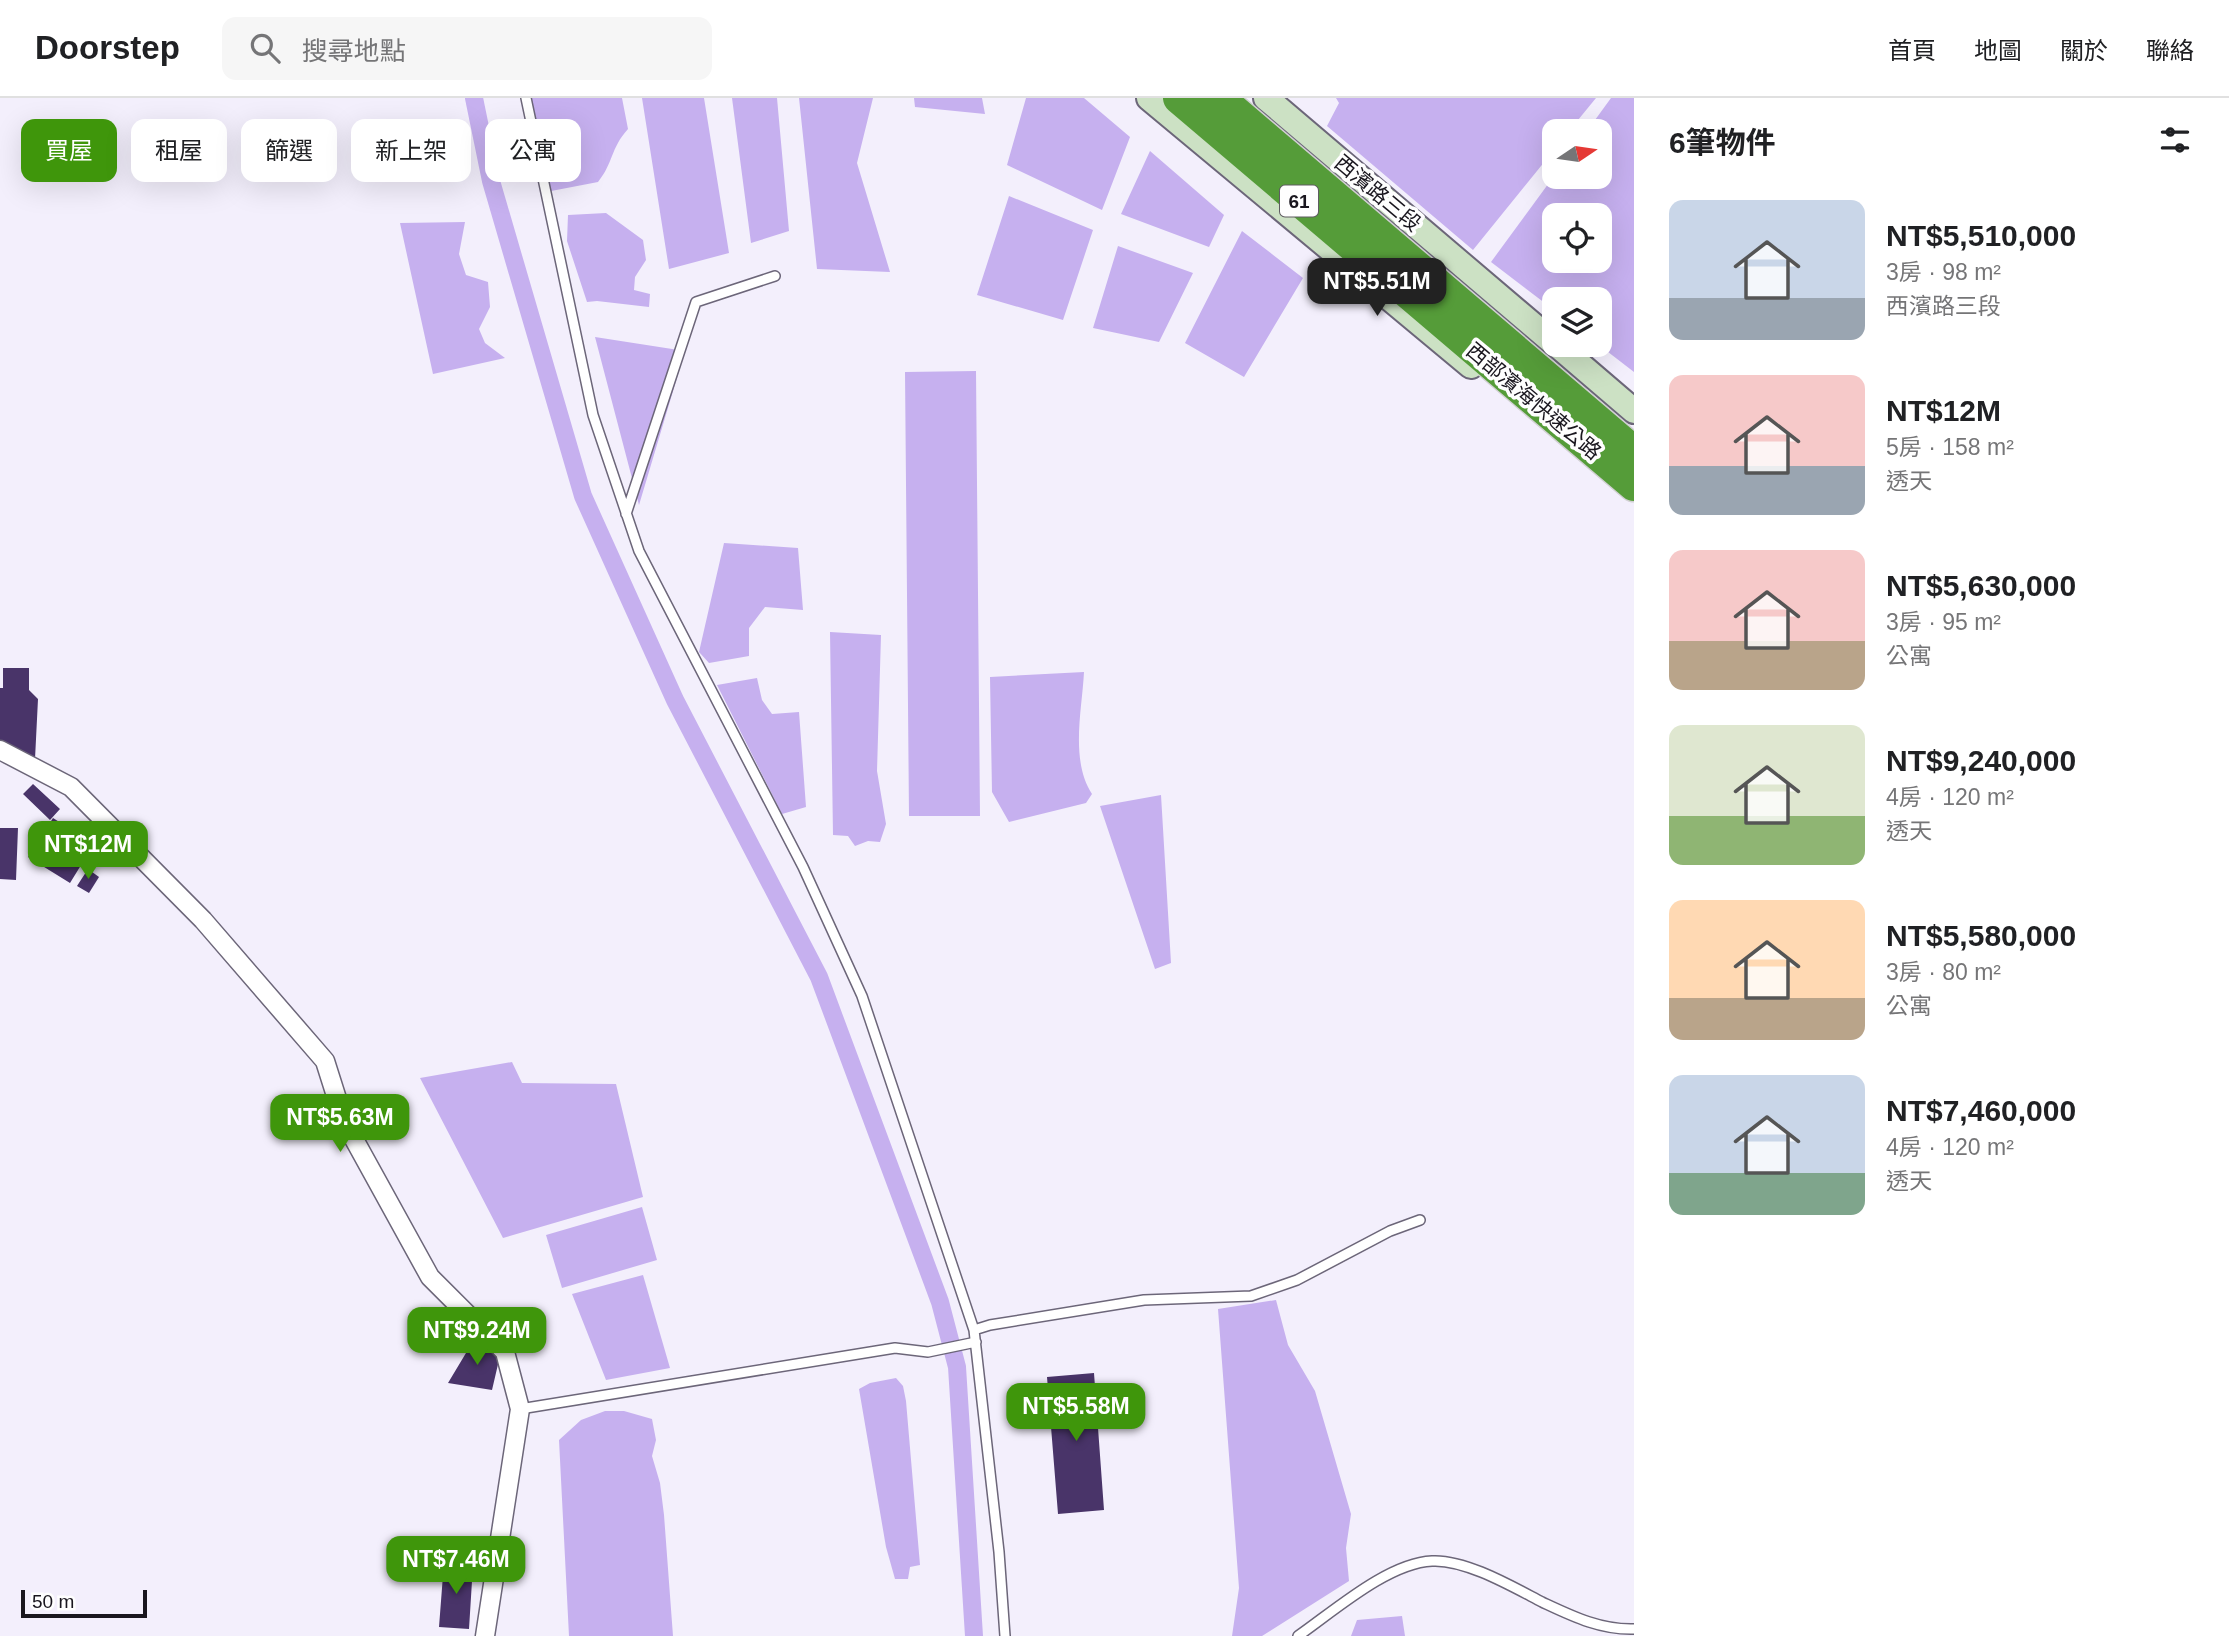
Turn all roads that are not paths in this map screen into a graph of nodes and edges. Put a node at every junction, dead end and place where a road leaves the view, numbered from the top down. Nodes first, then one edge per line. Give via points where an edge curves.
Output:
1 (526, 98) edge
2 (1149, 98) edge
3 (1179, 98) edge
4 (1219, 98) edge
5 (1266, 98) edge
6 (775, 276) dead end
7 (1542, 333) edge
8 (1570, 357) edge
9 (1634, 411) edge
10 (1634, 452) edge
11 (1634, 485) edge
12 (1634, 502) edge
13 (626, 514) junction
14 (0, 750) edge
15 (1420, 1220) dead end
16 (974, 1330) junction
17 (976, 1342) junction
18 (520, 1409) junction
19 (1634, 1629) edge
20 (485, 1636) edge
21 (1005, 1636) edge
22 (1298, 1636) edge

1 - 13 lane via 593,415
2 - 12 street
3 - 11 highway, 西部濱海快速公路 / 61
4 - 10 highway, 西部濱海快速公路 / 61
5 - 7 street, 西濱路三段
6 - 13 lane via 696,302
8 - 9 street, 西濱路三段
13 - 16 lane via 639,551 803,867 862,996
14 - 18 street via 71,788 203,920 325,1061 344,1121 430,1277 505,1352
15 - 16 lane via 1297,1280 1251,1296 1144,1300
16 - 17 lane
17 - 18 lane via 928,1352 895,1348
17 - 21 lane
18 - 20 street
19 - 22 lane via 1594,1625 1481,1572 1435,1560 1414,1563 1373,1583

